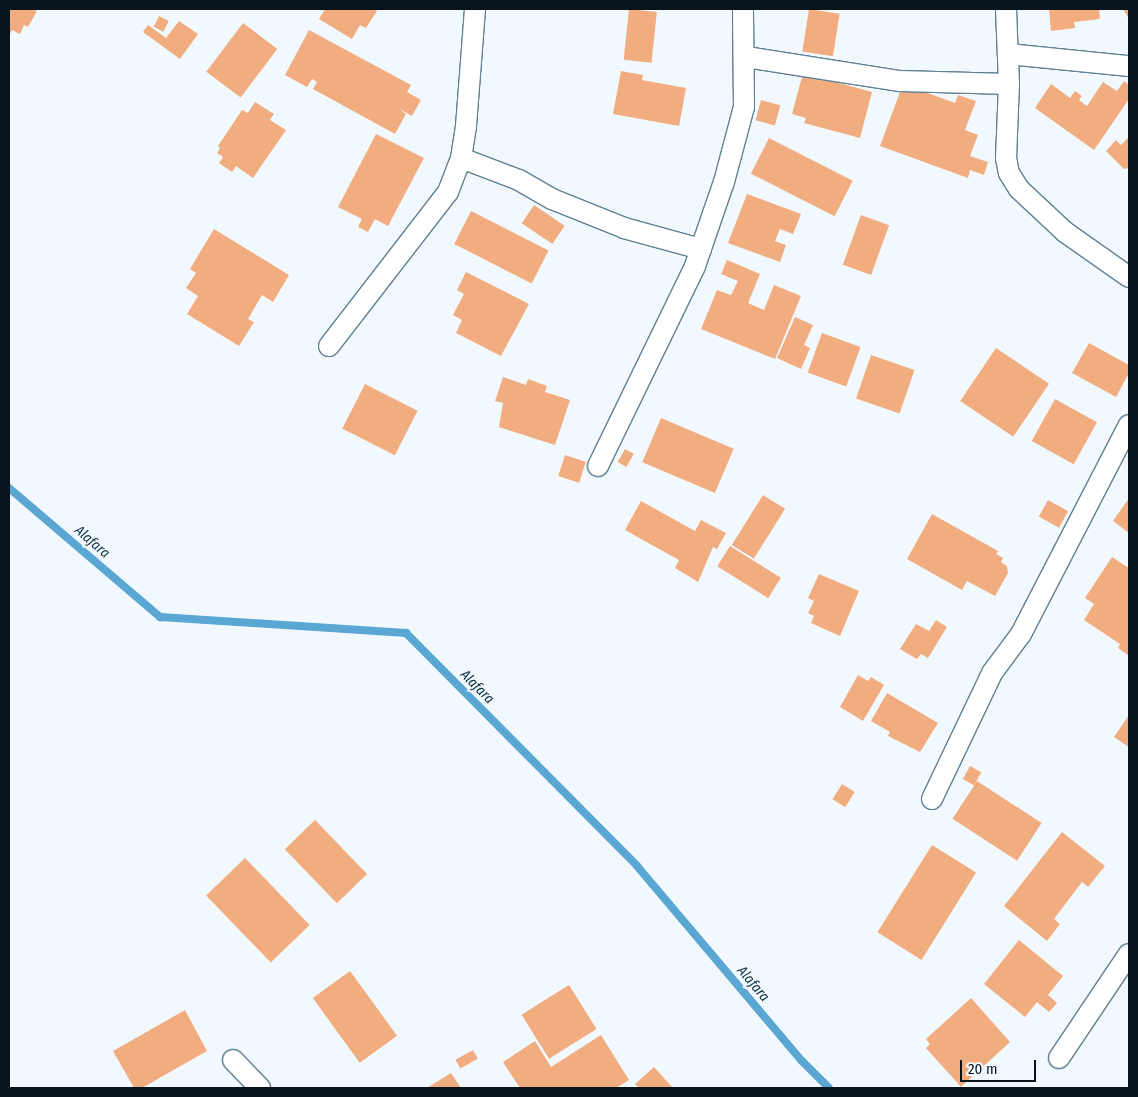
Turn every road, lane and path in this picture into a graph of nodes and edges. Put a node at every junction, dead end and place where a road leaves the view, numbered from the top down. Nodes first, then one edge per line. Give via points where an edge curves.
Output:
1 (475, 9) edge
2 (743, 9) edge
3 (1006, 9) edge
4 (1008, 54) junction
5 (746, 57) junction
6 (1129, 66) edge
7 (1009, 84) junction
8 (461, 158) junction
9 (701, 249) junction
10 (1129, 276) edge
11 (330, 346) dead end
12 (1129, 424) edge
13 (598, 466) dead end
14 (932, 799) dead end
15 (1129, 954) edge
16 (1059, 1058) dead end
17 (233, 1060) dead end
18 (260, 1088) edge

1 - 8 street
2 - 5 street
3 - 4 street
4 - 6 street
4 - 7 street
5 - 7 street via 900,80
5 - 9 street via 744,107 724,182
7 - 10 street via 1006,158 1009,173 1019,189 1065,232
8 - 9 street via 519,180 552,199 592,212 624,228
8 - 11 street via 448,192
9 - 13 street
12 - 14 street via 1021,634 992,672
15 - 16 street
17 - 18 street

